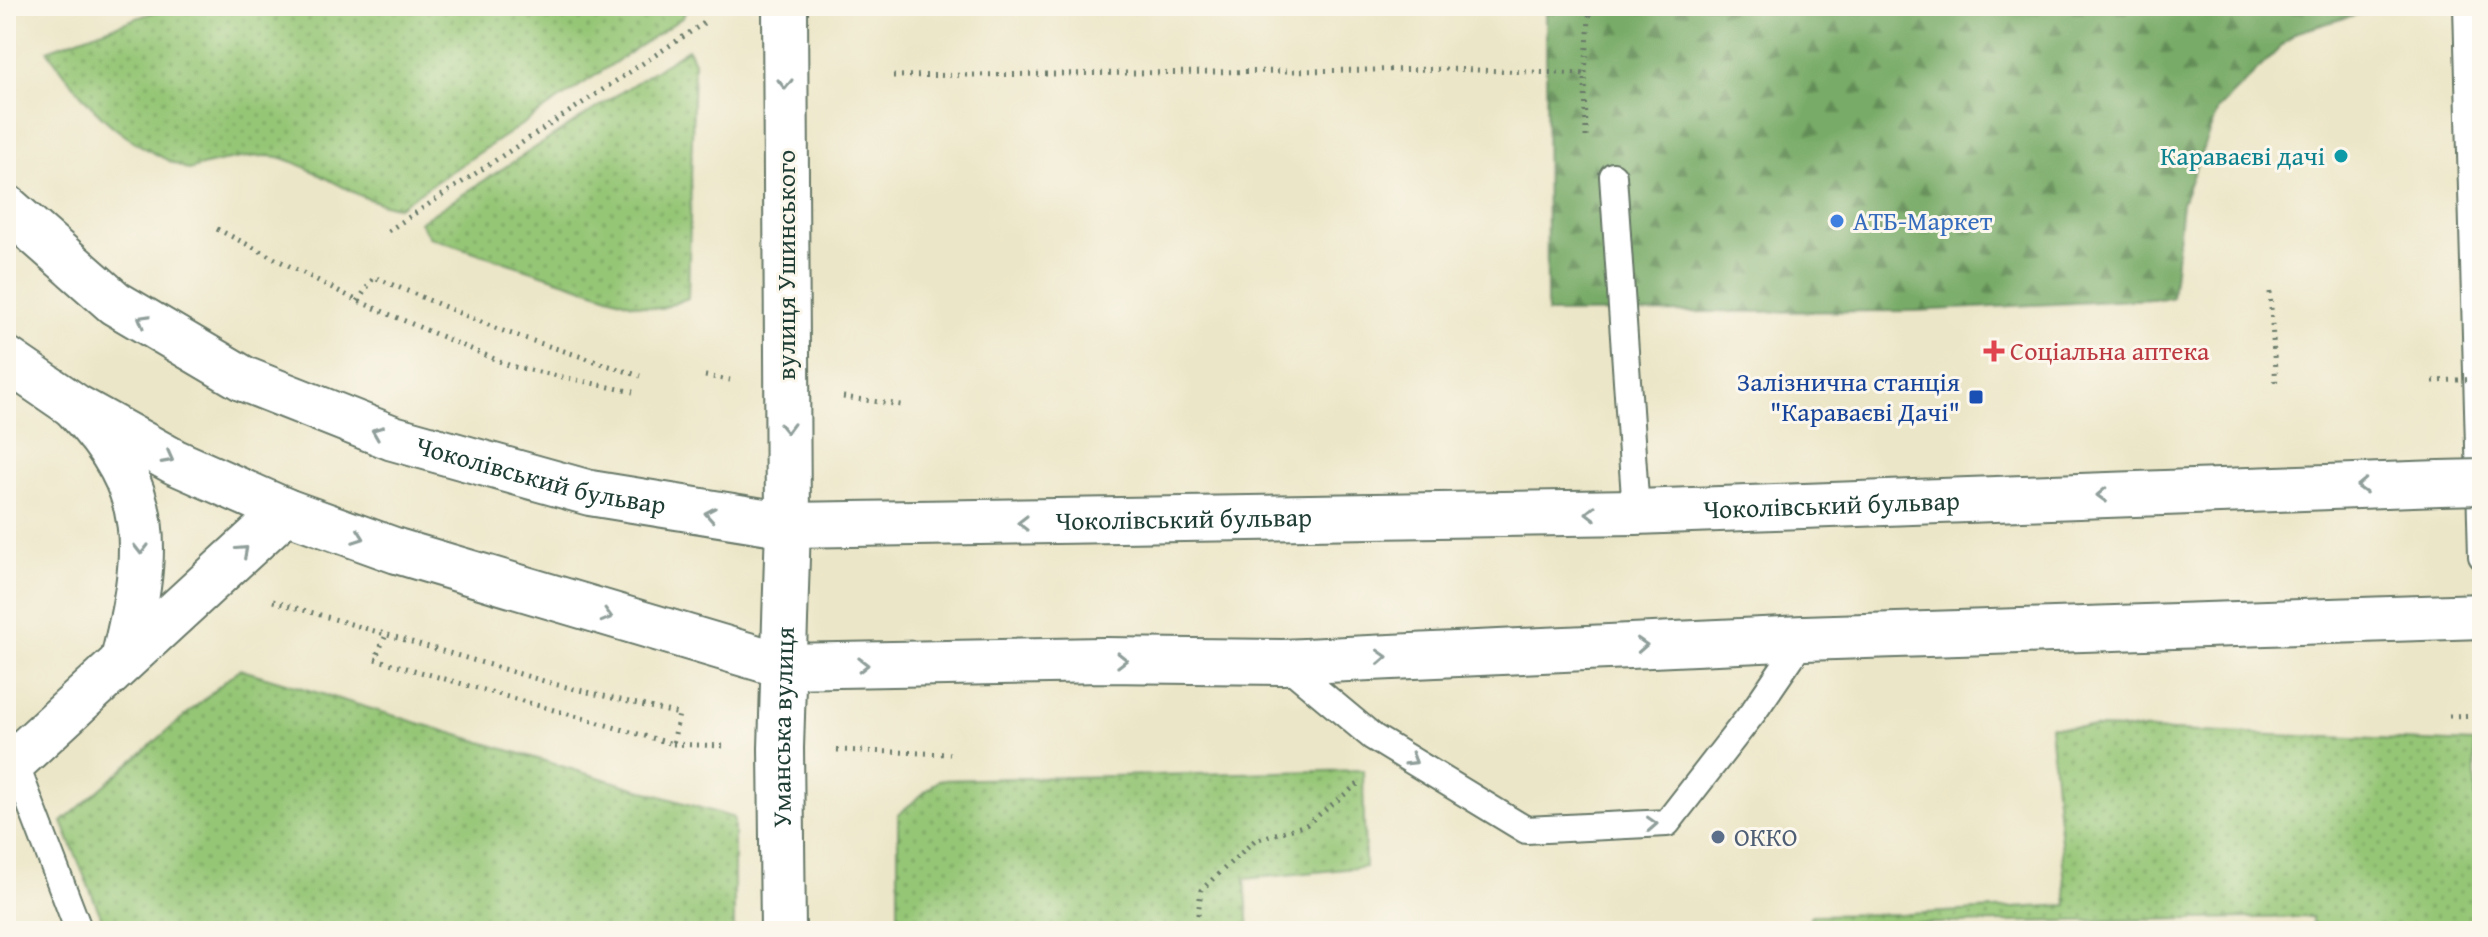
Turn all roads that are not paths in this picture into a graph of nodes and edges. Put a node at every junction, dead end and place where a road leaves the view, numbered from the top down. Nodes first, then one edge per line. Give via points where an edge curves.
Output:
1 (785, 6) edge
2 (2467, 6) edge
3 (1613, 176) dead end
4 (6, 207) edge
5 (6, 359) edge
6 (76, 407) junction
7 (2461, 482) edge
8 (286, 511) junction
9 (1636, 512) junction
10 (788, 525) junction
11 (2482, 556) edge
12 (2462, 617) edge
13 (1804, 638) junction
14 (123, 660) junction
15 (1283, 662) junction
16 (785, 666) junction
17 (10, 765) edge
18 (79, 931) edge
19 (783, 931) edge

1 -> 10 main road, вулиця Ушинського
2 - 11 lane
3 - 9 lane
10 -> 4 main road, Чоколівський бульвар via 590,493 393,438 244,379 115,303
5 - 6 main road
6 -> 8 main road via 175,462
6 -> 14 main road via 126,471 141,513 136,606
7 -> 9 main road, Чоколівський бульвар
14 -> 8 main road
8 -> 16 main road via 397,551
9 -> 10 main road, Чоколівський бульвар
10 - 16 main road, Уманська вулиця
12 - 13 main road
15 -> 13 main road
15 -> 13 lane via 1373,737 1526,830 1667,823
14 - 17 main road
16 -> 15 main road
16 - 19 main road, Уманська вулиця
17 - 18 lane

